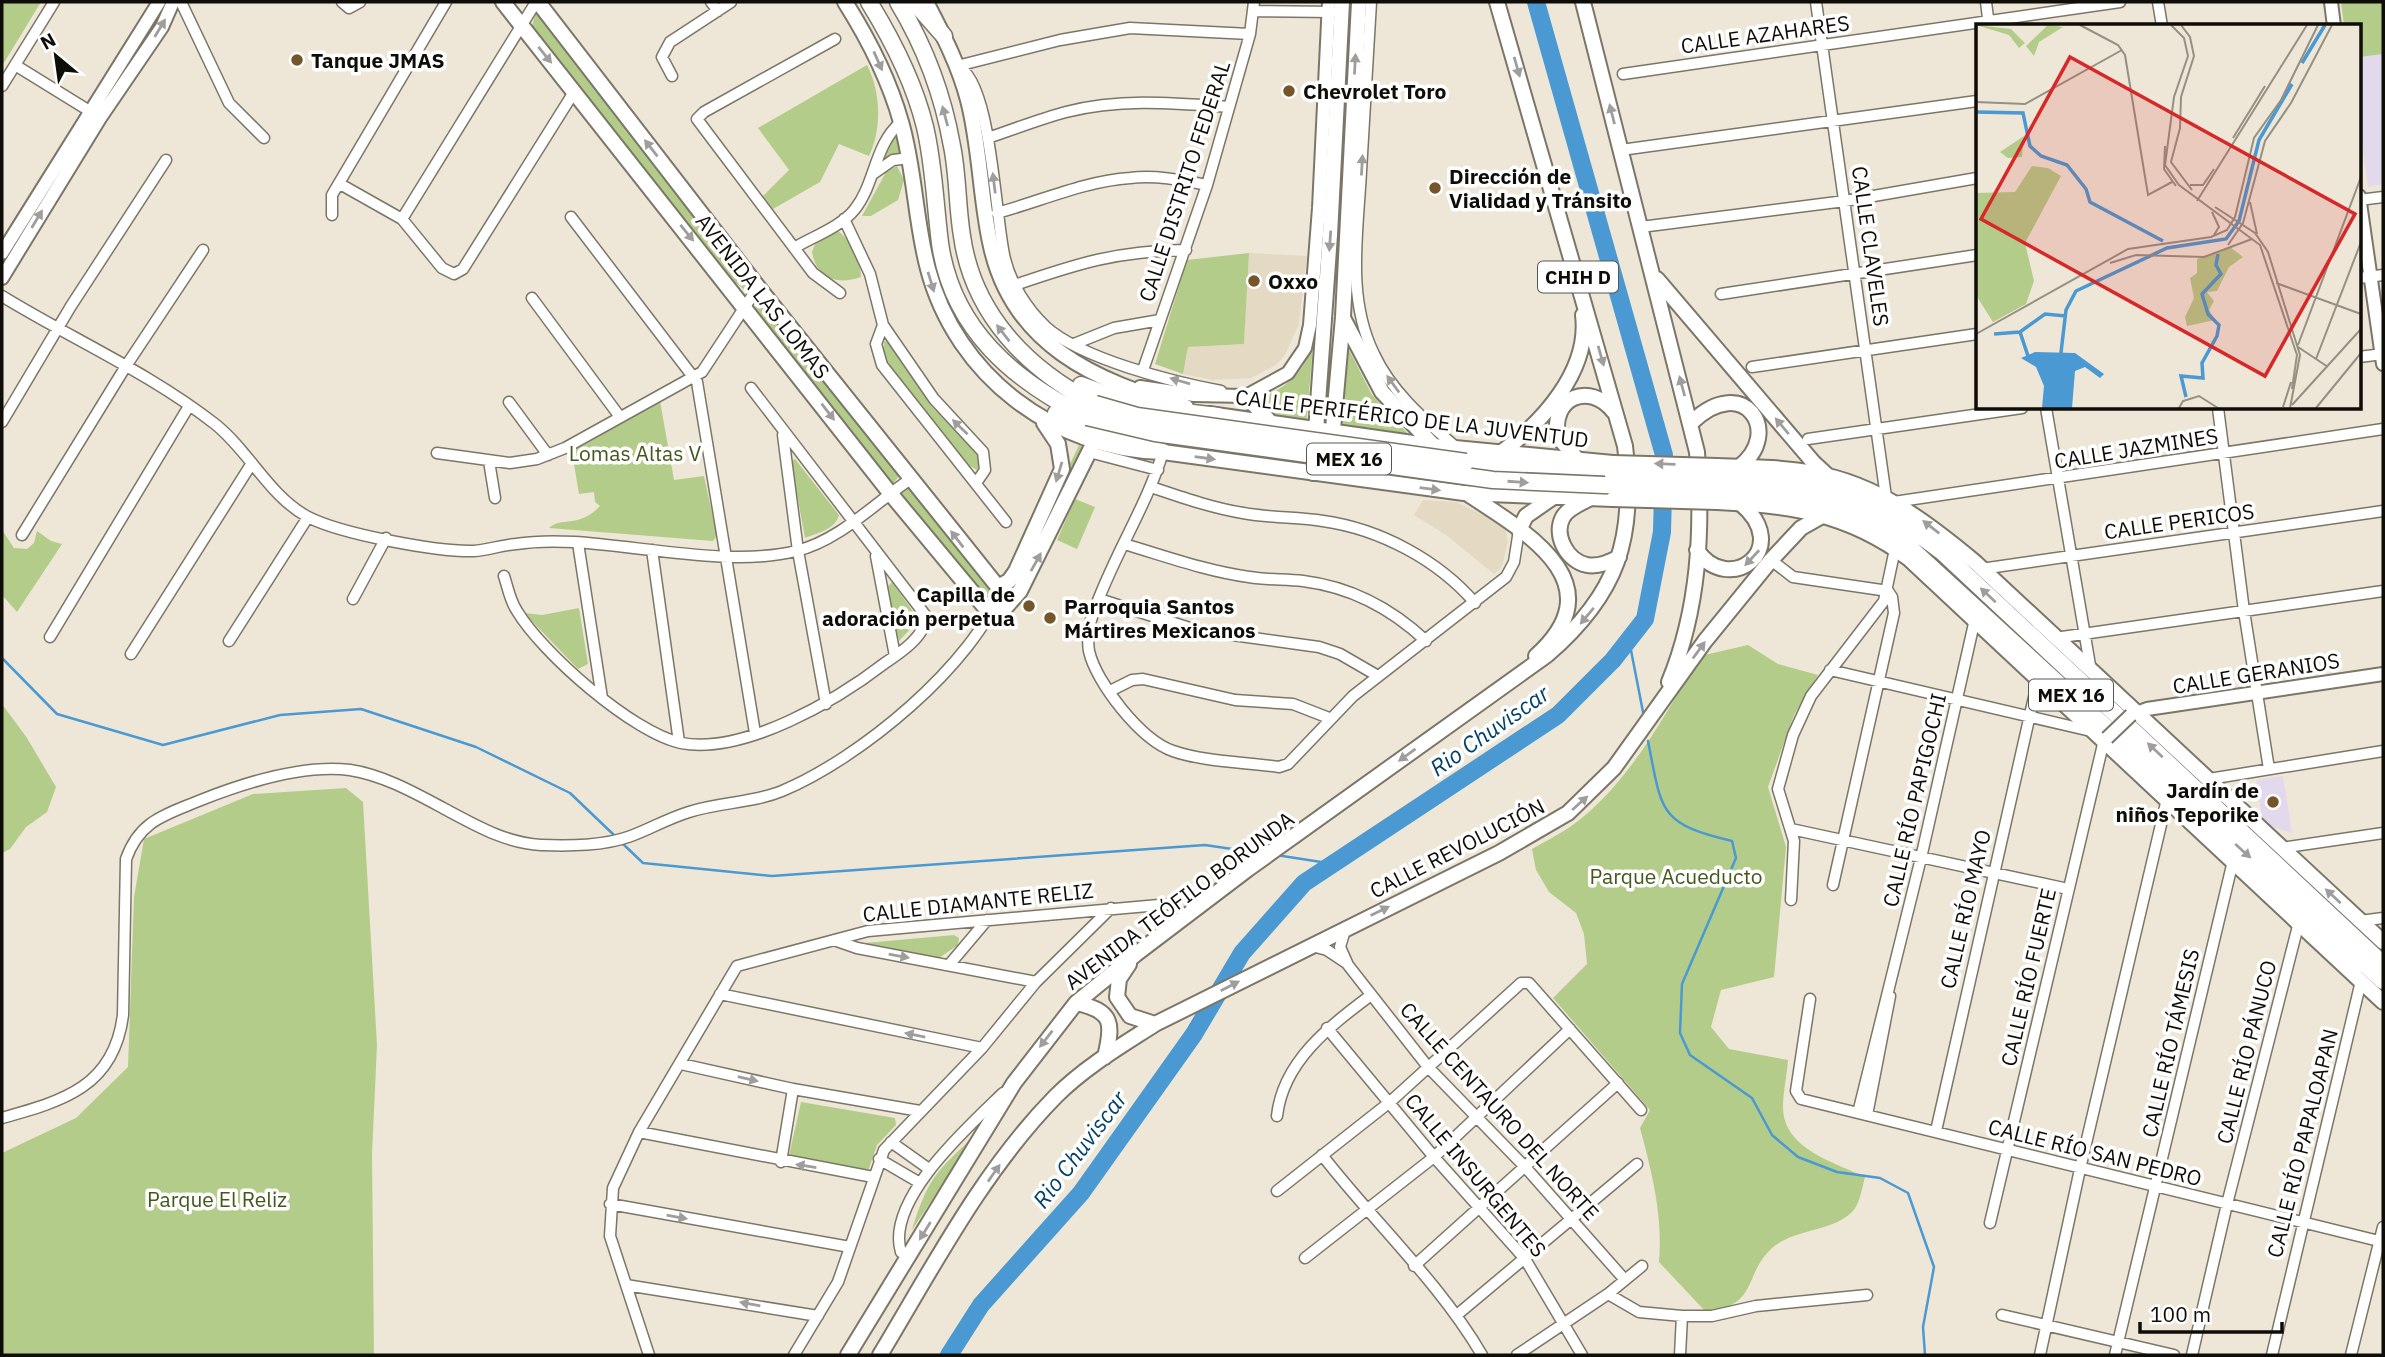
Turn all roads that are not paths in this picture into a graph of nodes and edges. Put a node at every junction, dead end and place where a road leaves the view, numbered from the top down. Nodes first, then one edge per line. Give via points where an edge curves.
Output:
1 (54, 2) edge
2 (159, 2) edge
3 (173, 2) edge
4 (181, 2) edge
5 (342, 2) edge
6 (359, 2) edge
7 (446, 2) edge
8 (503, 2) edge
9 (537, 2) edge
10 (731, 2) edge
11 (845, 2) edge
12 (869, 2) edge
13 (898, 2) edge
14 (914, 2) edge
15 (926, 2) edge
16 (1359, 2) edge
17 (1371, 2) edge
18 (1497, 2) edge
19 (1583, 2) edge
20 (1816, 2) edge
21 (1986, 2) edge
22 (2120, 2) edge
23 (2158, 2) edge
24 (2331, 2) edge
25 (714, 6) edge
26 (1254, 7) edge
27 (1335, 7) edge
28 (520, 24) junction
29 (1989, 24) edge
30 (2162, 24) edge
31 (2334, 24) edge
32 (1976, 26) edge
33 (1250, 34) junction
34 (944, 36) junction
35 (835, 39) dead end
36 (1822, 46) junction
37 (15, 65) junction
38 (957, 66) junction
39 (1623, 74) dead end
40 (672, 76) dead end
41 (2, 86) edge
42 (574, 92) junction
43 (1976, 101) edge
44 (1229, 107) junction
45 (95, 114) junction
46 (901, 122) junction
47 (1833, 123) junction
48 (1329, 133) junction
49 (264, 138) dead end
50 (988, 138) junction
51 (1621, 149) junction
52 (910, 158) junction
53 (166, 160) dead end
54 (873, 174) junction
55 (1976, 178) edge
56 (340, 184) junction
57 (1207, 185) junction
58 (2383, 197) edge
59 (2360, 199) edge
60 (1844, 201) junction
61 (2360, 206) edge
62 (997, 213) junction
63 (332, 215) dead end
64 (572, 217) dead end
65 (402, 219) junction
66 (844, 219) junction
67 (1641, 227) junction
68 (794, 248) junction
69 (203, 250) dead end
70 (1186, 250) junction
71 (2, 253) edge
72 (1976, 255) edge
73 (1576, 268) junction
74 (1855, 273) junction
75 (1653, 275) junction
76 (2371, 277) edge
77 (2, 278) edge
78 (1014, 285) junction
79 (758, 287) junction
80 (840, 293) dead end
81 (1721, 294) dead end
82 (2, 296) edge
83 (532, 298) dead end
84 (745, 305) junction
85 (1343, 317) junction
86 (1160, 320) junction
87 (883, 325) junction
88 (59, 331) junction
89 (1976, 334) edge
90 (1074, 344) junction
91 (1866, 350) junction
92 (1023, 356) junction
93 (2360, 357) edge
94 (2383, 357) edge
95 (126, 366) junction
96 (1752, 367) dead end
97 (1143, 370) junction
98 (1017, 376) junction
99 (694, 377) junction
100 (1112, 383) junction
101 (751, 388) dead end
102 (1246, 396) junction
103 (509, 402) dead end
104 (189, 406) junction
105 (1091, 410) junction
106 (2008, 410) edge
107 (2046, 410) edge
108 (2218, 410) edge
109 (1034, 414) junction
110 (1218, 416) junction
111 (620, 417) junction
112 (1618, 417) junction
113 (2, 422) edge
114 (1692, 422) junction
115 (1272, 424) junction
116 (1878, 428) junction
117 (2383, 429) edge
118 (1316, 431) junction
119 (783, 432) junction
120 (1331, 433) junction
121 (1808, 439) dead end
122 (1434, 446) junction
123 (1091, 447) junction
124 (1163, 452) junction
125 (437, 453) dead end
126 (1499, 454) junction
127 (2225, 454) junction
128 (548, 455) junction
129 (1462, 456) junction
130 (1578, 460) junction
131 (489, 461) junction
132 (251, 463) junction
133 (1613, 469) junction
134 (1777, 469) joint
135 (1158, 470) junction
136 (1313, 473) junction
137 (1329, 474) junction
138 (1828, 476) junction
139 (912, 478) junction
140 (1722, 480) junction
141 (2056, 480) junction
142 (976, 483) junction
143 (1151, 487) junction
144 (890, 493) junction
145 (1464, 493) junction
146 (1553, 497) junction
147 (495, 498) dead end
148 (1591, 498) junction
149 (1890, 499) junction
150 (1740, 503) junction
151 (2383, 511) edge
152 (1824, 515) junction
153 (308, 517) junction
154 (851, 521) junction
155 (1006, 522) dead end
156 (1519, 530) junction
157 (2235, 533) junction
158 (22, 535) dead end
159 (387, 538) junction
160 (578, 543) junction
161 (1124, 544) junction
162 (1895, 549) junction
163 (652, 550) junction
164 (1697, 550) junction
165 (798, 551) junction
166 (876, 552) junction
167 (725, 555) junction
168 (2070, 556) junction
169 (1619, 557) junction
170 (1771, 560) junction
171 (1981, 569) junction
172 (504, 576) dead end
173 (1003, 586) junction
174 (1888, 591) junction
175 (2383, 591) edge
176 (353, 599) dead end
177 (1099, 599) junction
178 (1475, 603) junction
179 (2244, 611) junction
180 (993, 612) junction
181 (1975, 618) junction
182 (2085, 635) junction
183 (50, 637) dead end
184 (2054, 638) junction
185 (229, 641) dead end
186 (1426, 641) junction
187 (131, 654) dead end
188 (895, 656) junction
189 (1829, 670) junction
190 (2091, 671) junction
191 (2383, 674) edge
192 (1378, 676) junction
193 (1880, 682) junction
194 (1499, 688) junction
195 (1110, 691) junction
196 (2257, 691) junction
197 (2034, 697) dead end
198 (601, 698) junction
199 (1955, 699) junction
200 (825, 704) junction
201 (1659, 706) junction
202 (2132, 713) junction
203 (1329, 718) junction
204 (2029, 719) junction
205 (755, 733) junction
206 (2102, 737) junction
207 (679, 742) junction
208 (2383, 751) edge
209 (2269, 769) junction
210 (2209, 779) junction
211 (2167, 799) junction
212 (1791, 829) junction
213 (2383, 833) edge
214 (1845, 840) junction
215 (2281, 848) junction
216 (1921, 858) junction
217 (2232, 861) junction
218 (1993, 873) junction
219 (1833, 885) dead end
220 (2068, 889) junction
221 (1791, 900) dead end
222 (1170, 904) dead end
223 (1111, 908) junction
224 (2383, 918) edge
225 (987, 920) junction
226 (2360, 921) junction
227 (2299, 922) junction
228 (1346, 927) junction
229 (833, 940) junction
230 (2383, 942) edge
231 (1308, 946) junction
232 (2326, 947) junction
233 (1136, 954) junction
234 (949, 965) junction
235 (1348, 965) junction
236 (2383, 975) edge
237 (2361, 981) junction
238 (1036, 982) junction
239 (720, 994) junction
240 (1371, 995) junction
241 (1810, 999) dead end
242 (2383, 1002) edge
243 (1076, 1003) junction
244 (1155, 1024) junction
245 (1327, 1028) junction
246 (1570, 1028) junction
247 (982, 1048) junction
248 (1105, 1057) junction
249 (681, 1063) junction
250 (1429, 1067) junction
251 (1014, 1083) junction
252 (1618, 1083) junction
253 (793, 1089) junction
254 (1390, 1102) junction
255 (1641, 1110) dead end
256 (920, 1111) junction
257 (1862, 1114) junction
258 (1277, 1116) dead end
259 (2, 1118) edge
260 (1477, 1119) junction
261 (1936, 1131) junction
262 (639, 1132) junction
263 (891, 1142) junction
264 (2007, 1151) junction
265 (1322, 1155) junction
266 (1434, 1157) junction
267 (879, 1159) junction
268 (781, 1162) junction
269 (1637, 1164) dead end
270 (1525, 1168) junction
271 (929, 1169) junction
272 (2080, 1169) junction
273 (873, 1177) junction
274 (919, 1183) junction
275 (2156, 1187) junction
276 (1277, 1191) dead end
277 (610, 1204) junction
278 (2227, 1204) junction
279 (1480, 1208) junction
280 (1366, 1212) junction
281 (1572, 1219) junction
282 (2301, 1222) junction
283 (1990, 1223) dead end
284 (2383, 1227) edge
285 (2382, 1242) edge
286 (850, 1247) junction
287 (941, 1255) junction
288 (909, 1258) junction
289 (1306, 1258) dead end
290 (1525, 1259) junction
291 (1414, 1266) junction
292 (1642, 1266) dead end
293 (1625, 1280) junction
294 (626, 1285) junction
295 (1608, 1294) junction
296 (1867, 1295) dead end
297 (1458, 1314) junction
298 (2002, 1315) dead end
299 (818, 1316) junction
300 (1682, 1316) junction
301 (1565, 1325) junction
302 (2046, 1327) junction
303 (2119, 1343) junction
304 (649, 1355) edge
305 (794, 1355) edge
306 (848, 1355) edge
307 (880, 1355) edge
308 (1482, 1355) edge
309 (1517, 1355) edge
310 (1582, 1355) edge
311 (1679, 1355) edge
312 (2040, 1355) edge
313 (2115, 1355) edge
314 (2174, 1355) edge
315 (2192, 1355) edge
316 (2272, 1355) edge
317 (2351, 1355) edge

1 - 37 street
2 - 45 street
45 -> 3 street via 162,27
4 - 49 street via 229,103
5 - 6 street via 349,8
7 - 56 street
8 - 28 main road, AVENIDA LAS LOMAS
9 - 28 street
79 -> 9 main road, AVENIDA LAS LOMAS
10 - 25 street
11 -> 46 main road via 876,55
12 - 98 highway, MEX 16 via 916,97 931,160 940,246 949,279 973,330
92 -> 13 highway, MEX 16 via 996,324 970,270 946,118 925,55
14 - 34 highway
15 - 34 main road, CALLE PERIFÉRICO DE LA JUVENTUD
85 -> 16 main road
129 -> 17 street via 1392,384 1374,355 1359,314 1356,254
18 -> 73 main road, CHIH D
51 -> 19 main road, CHIH D
20 - 36 street, CALLE CLAVELES
21 - 29 street
22 - 29 street, CALLE AZAHARES
23 - 30 street
24 - 31 street
25 - 40 street via 665,48 662,57
26 - 27 street
26 - 33 street, CALLE DISTRITO FEDERAL
27 - 48 main road
28 -> 42 main road, AVENIDA LAS LOMAS
28 - 65 street
32 - 36 street, CALLE AZAHARES
33 - 38 street via 1130,28
33 - 44 street, CALLE DISTRITO FEDERAL
34 - 38 main road, CALLE PERIFÉRICO DE LA JUVENTUD
35 - 68 street via 697,119
36 - 39 street, CALLE AZAHARES
36 - 47 street, CALLE CLAVELES
37 - 41 street
37 - 45 street
38 - 50 street via 966,70 972,81
38 - 100 main road, CALLE PERIFÉRICO DE LA JUVENTUD via 973,124 989,240 1009,294 1045,341 1078,366
42 - 65 street via 463,269 454,274 442,268
42 -> 84 main road, AVENIDA LAS LOMAS
43 - 47 street
44 - 50 street via 1157,101 1098,106
44 - 57 street, CALLE DISTRITO FEDERAL
45 - 71 street
77 -> 45 street
46 - 52 main road
46 - 54 street via 885,140
47 - 51 street
47 - 60 street, CALLE CLAVELES
48 - 102 street via 1305,348 1288,373
48 -> 118 main road
62 -> 50 street
51 - 67 main road, CHIH D
52 - 54 street via 893,160
52 -> 109 main road via 928,268 944,315 977,364
53 - 88 street
54 - 66 street via 853,212
55 - 60 street
56 - 63 street via 332,195
56 - 65 street
57 - 62 street via 1164,177 1130,178
57 - 70 street, CALLE DISTRITO FEDERAL
58 - 59 street
60 - 67 street
60 - 74 street, CALLE CLAVELES
61 - 76 street
62 - 78 street
64 - 99 street
66 - 68 street
66 - 87 street via 870,274
67 - 75 main road, CHIH D
68 - 80 street via 813,273
69 - 95 street
70 - 78 street via 1105,256
70 - 86 street, CALLE DISTRITO FEDERAL
72 - 74 street
73 -> 112 main road, CHIH D
73 - 126 main road via 1584,319 1581,354 1568,381 1530,430
74 - 81 street
74 - 91 street, CALLE CLAVELES
114 -> 75 main road, CHIH D
138 -> 75 main road
76 - 94 street
78 - 90 street via 1037,318
79 - 84 street
79 - 139 main road, AVENIDA LAS LOMAS
82 - 88 street
83 - 111 street
84 - 99 street via 705,368
84 -> 144 main road, AVENIDA LAS LOMAS
85 - 120 main road
85 - 122 main road via 1382,392
86 - 90 street via 1114,328
86 - 97 street, CALLE DISTRITO FEDERAL
87 - 142 street via 876,344 882,365
142 -> 87 street via 985,470 983,452 934,399
88 - 95 street
88 - 113 street
89 - 91 street
90 - 97 street
91 - 96 street
91 - 116 street, CALLE CLAVELES
92 - 105 highway, MEX 16
92 - 110 highway via 1119,401
93 - 94 street
95 - 104 street
95 - 158 street
102 -> 97 street
98 - 105 highway, MEX 16
98 - 124 highway via 1028,394 1076,424
99 - 111 street
99 - 167 street
100 - 102 street via 1194,396
100 - 110 main road, CALLE PERIFÉRICO DE LA JUVENTUD
101 - 119 street
102 - 115 main road
103 - 128 street
104 - 132 street via 227,434
104 - 183 street
105 - 129 highway, MEX 16, bridge
105 -> 140 highway, MEX 16, bridge via 1155,433 1493,480
106 - 116 street
107 - 141 street
108 - 127 street
109 - 123 main road
109 -> 173 main road via 1058,444 1062,469 1016,571
110 - 115 main road, CALLE PERIFÉRICO DE LA JUVENTUD
111 - 128 street
112 - 130 main road via 1601,398 1586,395 1572,398 1562,407 1558,437
112 - 169 main road, CHIH D via 1629,475
114 - 140 main road via 1716,403 1746,406 1755,417 1758,439 1750,458
114 - 164 main road, CHIH D via 1700,488
115 - 118 main road, CALLE PERIFÉRICO DE LA JUVENTUD
116 - 121 street
116 - 149 street, CALLE CLAVELES
117 - 127 street, CALLE JAZMINES
118 - 120 main road, CALLE PERIFÉRICO DE LA JUVENTUD
118 - 136 main road
119 - 154 street
119 - 165 street
120 - 122 main road, CALLE PERIFÉRICO DE LA JUVENTUD
120 - 137 main road
122 - 129 main road, CALLE PERIFÉRICO DE LA JUVENTUD
123 - 124 main road
123 - 135 street
180 -> 123 main road via 1005,608 1020,591
124 - 135 street
124 -> 136 main road
125 - 131 street
126 - 129 main road, CALLE PERIFÉRICO DE LA JUVENTUD
126 - 130 main road, CALLE PERIFÉRICO DE LA JUVENTUD
127 - 141 street, CALLE JAZMINES
127 - 157 street
128 - 131 street via 526,462
129 - 133 highway, CALLE PERIFÉRICO DE LA JUVENTUD / MEX 16
130 - 133 main road, CALLE PERIFÉRICO DE LA JUVENTUD
131 - 147 street
132 - 153 street
132 - 187 street
140 -> 133 highway, MEX 16, bridge
134 - 138 main road
134 - 140 highway
135 - 143 street
136 - 137 main road
137 -> 145 main road
138 - 149 main road
139 - 144 street
173 -> 139 main road, AVENIDA LAS LOMAS via 993,583
140 - 148 main road, bridge via 1613,499
140 - 150 main road
140 - 236 highway, MEX 16 via 1829,503 1908,546
141 - 149 street, CALLE JAZMINES
141 - 168 street
142 - 155 street
143 - 161 street
143 - 178 street via 1242,513 1324,521 1376,535 1451,577
144 - 154 street
144 - 180 main road, AVENIDA LAS LOMAS via 976,599
145 - 146 main road
145 - 156 main road
146 - 148 main road
146 - 156 main road via 1526,516
148 - 169 main road via 1563,517 1562,544 1577,562 1588,566
171 -> 149 main road
150 - 152 main road via 1790,506
150 -> 164 main road via 1762,531 1757,556 1733,570 1709,564
151 - 157 street, CALLE PERICOS
152 - 162 main road
152 - 170 main road via 1801,528
153 - 159 street
153 - 185 street
154 - 165 street
154 - 166 street
156 - 178 street via 1511,570
156 - 194 main road via 1558,567 1568,596 1568,615 1546,647
157 - 168 street, CALLE PERICOS
157 - 179 street
159 - 160 street via 476,551 537,542
159 - 176 street
160 - 163 street
160 - 198 street
161 - 177 street
161 - 186 street via 1207,569 1250,578 1303,581 1360,596 1408,624
162 - 174 street
162 - 181 main road
163 - 167 street
163 - 207 street
164 - 201 main road via 1688,628
165 - 167 street
165 - 200 street
166 - 188 street
166 - 188 street via 926,616 920,633
167 - 205 street
168 - 171 street, CALLE PERICOS
168 - 182 street
169 -> 194 main road, AVENIDA TEÓFILO BORUNDA via 1598,602 1581,624 1547,655
170 - 174 street via 1793,577
201 -> 170 main road
184 -> 171 main road
172 - 198 street via 514,608 529,629
173 - 180 street
174 - 189 street via 1881,607
174 - 193 street via 1894,613
175 - 179 street
177 - 192 street via 1196,630 1319,647
177 - 195 street via 1088,643
178 - 186 street
179 - 182 street
179 - 196 street
180 - 259 street via 918,700 832,764 782,791 691,811 619,840 565,845 509,840 421,796 351,770 285,775 224,791 169,813 141,830 125,859 123,1016 111,1060 90,1084
181 - 199 street, CALLE RÍO PAPIGOCHI
181 - 206 main road
182 - 184 street
182 - 190 street
184 - 190 main road
186 - 192 street
188 - 200 street
189 - 193 street
189 - 212 street via 1802,713 1780,776 1780,801
190 - 202 main road
191 - 196 street, CALLE GERANIOS
192 - 203 street
193 - 199 street
193 - 214 street
194 -> 233 main road, AVENIDA TEÓFILO BORUNDA
195 - 203 street via 1143,679 1235,700 1293,704
195 - 203 street via 1159,745 1282,766 1291,762
196 - 202 street, CALLE GERANIOS
196 - 209 street
197 - 204 street, CALLE RÍO MAYO
198 - 207 street
199 - 204 street
199 - 216 street, CALLE RÍO PAPIGOCHI
200 - 205 street
228 -> 201 main road, CALLE REVOLUCIÓN via 1499,853 1569,813 1614,768
202 - 206 street, bridge
210 -> 202 main road
204 - 206 street
204 - 218 street, CALLE RÍO MAYO
205 - 207 street via 718,743
206 - 211 main road
206 - 220 street, CALLE RÍO FUERTE
208 - 209 street
209 - 210 street
210 - 215 main road
211 - 217 main road
211 - 272 street
212 - 214 street
212 - 221 street
213 - 215 street
214 - 216 street
214 - 219 street
226 -> 215 main road
216 - 218 street
216 - 257 street, CALLE RÍO PAPIGOCHI via 1882,1009
217 - 227 main road
217 - 275 street, CALLE RÍO TÁMESIS
218 - 220 street
218 - 261 street, CALLE RÍO MAYO
220 - 264 street, CALLE RÍO FUERTE
222 - 223 street, CALLE DIAMANTE RELIZ
223 - 225 street, CALLE DIAMANTE RELIZ
223 - 238 street, CALLE DIAMANTE RELIZ
224 - 226 street
225 - 229 street, CALLE DIAMANTE RELIZ via 868,931
225 - 234 street
226 - 230 main road
227 - 232 main road
227 - 278 street, CALLE RÍO PÁNUCO
228 - 231 main road, CALLE REVOLUCIÓN
228 - 235 street via 1340,947
229 -> 234 street
229 - 239 street, CALLE DIAMANTE RELIZ via 742,963
231 - 235 street, CALLE CENTAURO DEL NORTE via 1327,950
244 -> 231 main road, CALLE REVOLUCIÓN
232 - 236 highway
232 - 237 main road
233 - 243 main road, AVENIDA TEÓFILO BORUNDA
233 - 244 main road via 1119,979 1117,997 1130,1016
234 - 238 street
235 - 240 street, CALLE CENTAURO DEL NORTE
237 - 242 main road
237 - 282 street, CALLE RÍO PAPALOAPAN
238 - 247 street, CALLE DIAMANTE RELIZ
247 -> 239 street
239 - 249 street, CALLE DIAMANTE RELIZ
240 - 245 street
240 - 250 street, CALLE CENTAURO DEL NORTE
241 - 257 street, CALLE RÍO SAN PEDRO via 1798,1097
243 - 248 main road via 1098,1010 1109,1021
243 -> 251 main road, AVENIDA TEÓFILO BORUNDA
244 - 248 main road
245 - 254 street, CALLE INSURGENTES
245 - 258 street via 1292,1072
246 - 250 street via 1524,982 1511,988
246 - 252 street
246 - 260 street
247 - 256 street, CALLE DIAMANTE RELIZ
287 -> 248 main road via 1030,1124 1057,1095
249 -> 253 street
249 - 262 street, CALLE DIAMANTE RELIZ
250 - 254 street
250 - 260 street, CALLE CENTAURO DEL NORTE
251 - 271 street
251 -> 288 main road, AVENIDA TEÓFILO BORUNDA
252 - 255 street
252 - 270 street
253 - 256 street
253 - 268 street
254 - 265 street
254 - 266 street, CALLE INSURGENTES
256 - 263 street, CALLE DIAMANTE RELIZ
257 - 261 street, CALLE RÍO SAN PEDRO
260 - 266 street
260 - 270 street, CALLE CENTAURO DEL NORTE
261 - 264 street, CALLE RÍO SAN PEDRO
262 - 268 street
262 - 277 street, CALLE DIAMANTE RELIZ
263 - 267 street, CALLE DIAMANTE RELIZ
263 - 271 street
264 - 272 street, CALLE RÍO SAN PEDRO
264 - 283 street, CALLE RÍO FUERTE
265 - 276 street
265 - 280 street
266 - 279 street, CALLE INSURGENTES
266 - 280 street
267 - 273 street, CALLE DIAMANTE RELIZ
267 - 274 street
273 -> 268 street
269 - 281 street
270 - 279 street
270 - 281 street, CALLE CENTAURO DEL NORTE
271 - 274 street
272 - 275 street, CALLE RÍO SAN PEDRO
272 - 302 street
273 - 286 street, CALLE DIAMANTE RELIZ
274 - 288 street via 899,1232 901,1252
275 - 278 street, CALLE RÍO SAN PEDRO
275 - 303 street, CALLE RÍO TÁMESIS
277 -> 286 street
277 - 294 street, CALLE DIAMANTE RELIZ via 610,1236
278 - 282 street, CALLE RÍO SAN PEDRO
278 - 315 street, CALLE RÍO PÁNUCO
279 - 290 street, CALLE INSURGENTES
279 - 291 street
280 - 289 street
280 - 291 street
281 - 290 street
281 - 293 street, CALLE CENTAURO DEL NORTE
282 - 285 street, CALLE RÍO SAN PEDRO
282 - 316 street, CALLE RÍO PAPALOAPAN
284 - 285 street
285 - 317 street
286 - 299 street, CALLE DIAMANTE RELIZ via 838,1282
287 - 288 main road
287 - 307 main road
288 - 306 main road, AVENIDA TEÓFILO BORUNDA
290 - 297 street
290 - 301 street, CALLE INSURGENTES
291 - 297 street
292 - 293 street
293 - 295 street
299 -> 294 street
294 - 304 street, CALLE DIAMANTE RELIZ
295 - 300 street via 1639,1312
295 - 301 street
296 - 300 street
297 - 308 street
298 - 302 street
299 - 305 street, CALLE DIAMANTE RELIZ
300 - 311 street
301 - 309 street
301 - 310 street, CALLE INSURGENTES
302 - 303 street
302 - 312 street
303 - 313 street, CALLE RÍO TÁMESIS
303 - 314 street

